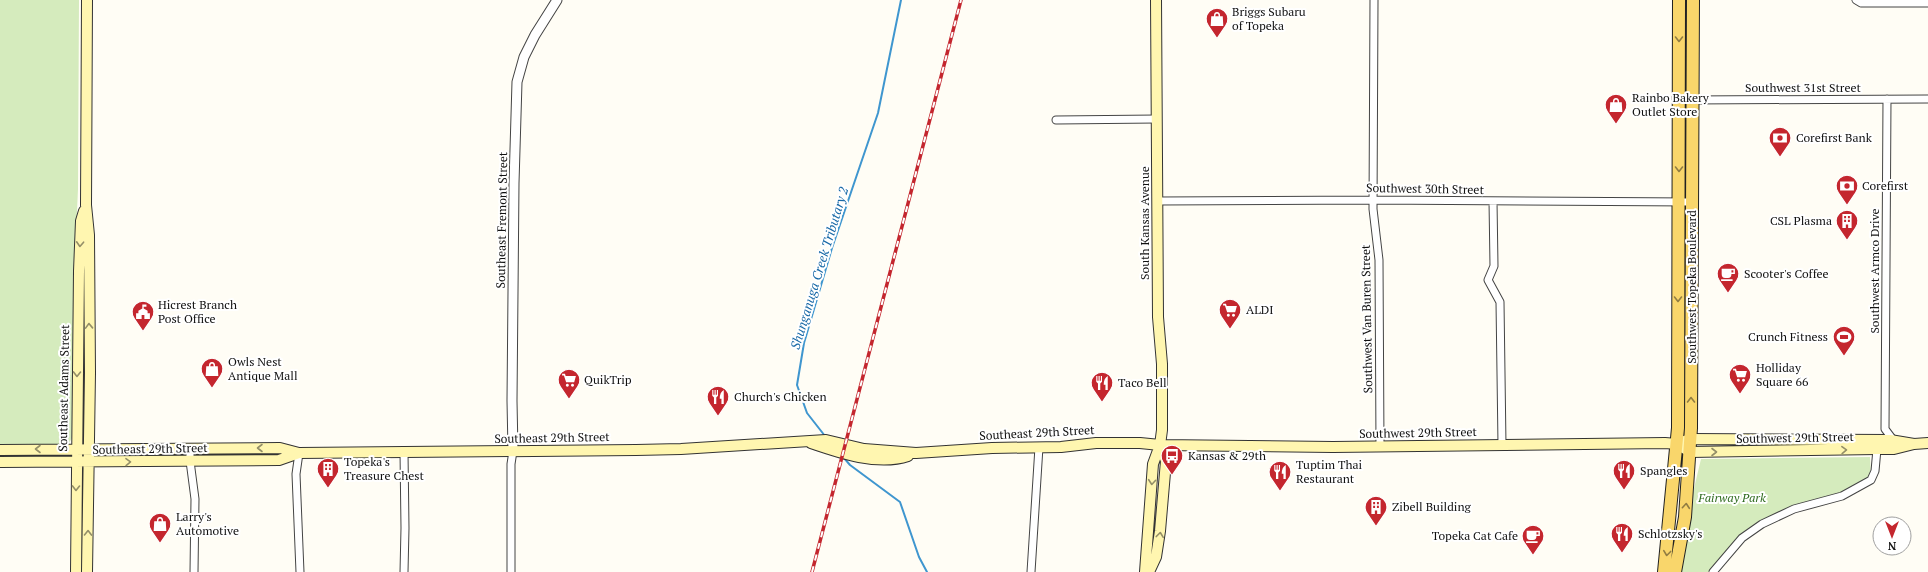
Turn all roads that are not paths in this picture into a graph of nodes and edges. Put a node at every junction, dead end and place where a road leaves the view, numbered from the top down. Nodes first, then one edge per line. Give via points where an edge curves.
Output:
1 (87, 0) edge
2 (557, 0) edge
3 (1156, 0) edge
4 (1374, 0) edge
5 (1680, 0) edge
6 (1693, 0) edge
7 (1856, 0) edge
8 (1928, 3) edge
9 (1679, 99) junction
10 (1887, 99) junction
11 (1928, 99) edge
12 (1692, 100) junction
13 (1056, 120) dead end
14 (1157, 120) junction
15 (1373, 200) junction
16 (1158, 201) junction
17 (1493, 201) junction
18 (1678, 202) junction
19 (1692, 202) junction
20 (86, 205) junction
21 (1691, 439) junction
22 (1894, 441) junction
23 (1928, 443) edge
24 (1677, 444) junction
25 (1914, 444) junction
26 (1160, 445) junction
27 (1502, 446) junction
28 (1039, 447) junction
29 (1380, 447) junction
30 (190, 448) junction
31 (76, 449) junction
32 (90, 449) junction
33 (0, 450) edge
34 (1877, 450) junction
35 (513, 451) junction
36 (404, 452) junction
37 (1690, 452) junction
38 (299, 453) junction
39 (190, 461) junction
40 (0, 462) edge
41 (90, 462) junction
42 (76, 463) junction
43 (76, 572) edge
44 (87, 572) edge
45 (194, 572) edge
46 (300, 572) edge
47 (404, 572) edge
48 (511, 572) edge
49 (1031, 572) edge
50 (1145, 572) edge
51 (1149, 572) edge
52 (1664, 572) edge
53 (1675, 572) edge
54 (1712, 572) edge

1 - 20 main road, Southeast Adams Street
2 - 35 street, Southeast Fremont Street via 524,57 517,82
3 - 14 main road, South Kansas Avenue
4 - 15 street, Southwest Van Buren Street
5 -> 9 main road, Southwest Topeka Boulevard
6 - 12 main road, Southwest Topeka Boulevard
7 - 8 street via 1861,3
9 - 12 street, Southwest 31st Street
9 -> 18 main road, Southwest Topeka Boulevard
10 - 11 street, Southwest 31st Street
10 - 12 street, Southwest 31st Street
10 - 22 street, Southwest Armco Drive via 1885,420 1886,429
12 - 19 main road, Southwest Topeka Boulevard
13 - 14 street
14 - 16 main road, South Kansas Avenue
15 - 16 street, Southwest 30th Street
15 - 17 street, Southwest 30th Street
15 - 29 street, Southwest Van Buren Street via 1379,260
16 - 26 main road, South Kansas Avenue via 1158,316 1162,364
17 - 18 street, Southwest 30th Street
17 - 27 street via 1494,266 1488,280 1500,302
18 - 19 street, Southwest 30th Street
18 -> 24 main road, Southwest Topeka Boulevard
21 -> 19 main road, Southwest Topeka Boulevard
20 -> 31 main road, Southeast Adams Street via 81,221
32 -> 20 main road, Southeast Adams Street via 90,235
21 - 22 main road, Southwest 29th Street
21 - 24 main road, Southwest 29th Street
21 - 37 main road, Southwest Topeka Boulevard
22 - 25 main road, Southwest 29th Street
23 - 25 main road, Southwest 29th Street
24 - 27 main road, Southwest 29th Street
24 - 37 main road, Southwest 29th Street
24 -> 52 main road, Southwest Topeka Boulevard
25 - 34 main road, Southwest 29th Street
26 - 28 main road, Southeast 29th Street via 1096,443
26 - 29 main road, Southwest 29th Street
26 -> 50 main road, South Kansas Avenue via 1153,464
51 -> 26 main road, South Kansas Avenue via 1156,557 1160,531 1166,461
27 - 29 main road, Southwest 29th Street
28 - 35 main road, Southeast 29th Street via 916,453 864,449 826,440 681,450
28 - 49 street
30 - 32 main road, Southeast 29th Street
38 -> 30 main road, Southeast 29th Street via 280,448
30 - 39 street
31 - 32 main road, Southeast 29th Street
31 -> 33 main road, Southeast 29th Street
31 - 42 main road, Southeast Adams Street
32 - 41 main road, Southeast Adams Street
37 -> 34 main road, Southwest 29th Street
34 - 54 street via 1875,471 1871,480 1842,496 1794,508 1762,524 1742,538
35 - 36 main road, Southeast 29th Street
35 - 48 street via 510,478
36 - 38 main road, Southeast 29th Street
36 - 47 street
53 -> 37 main road, Southwest Topeka Boulevard via 1685,517
38 - 39 main road, Southeast 29th Street via 280,460
38 - 46 street via 296,474
41 -> 39 main road, Southeast 29th Street
39 - 45 street via 195,499
40 - 42 main road, Southeast 29th Street
41 - 42 main road, Southeast 29th Street
44 -> 41 main road, Southeast Adams Street
42 -> 43 main road, Southeast Adams Street

